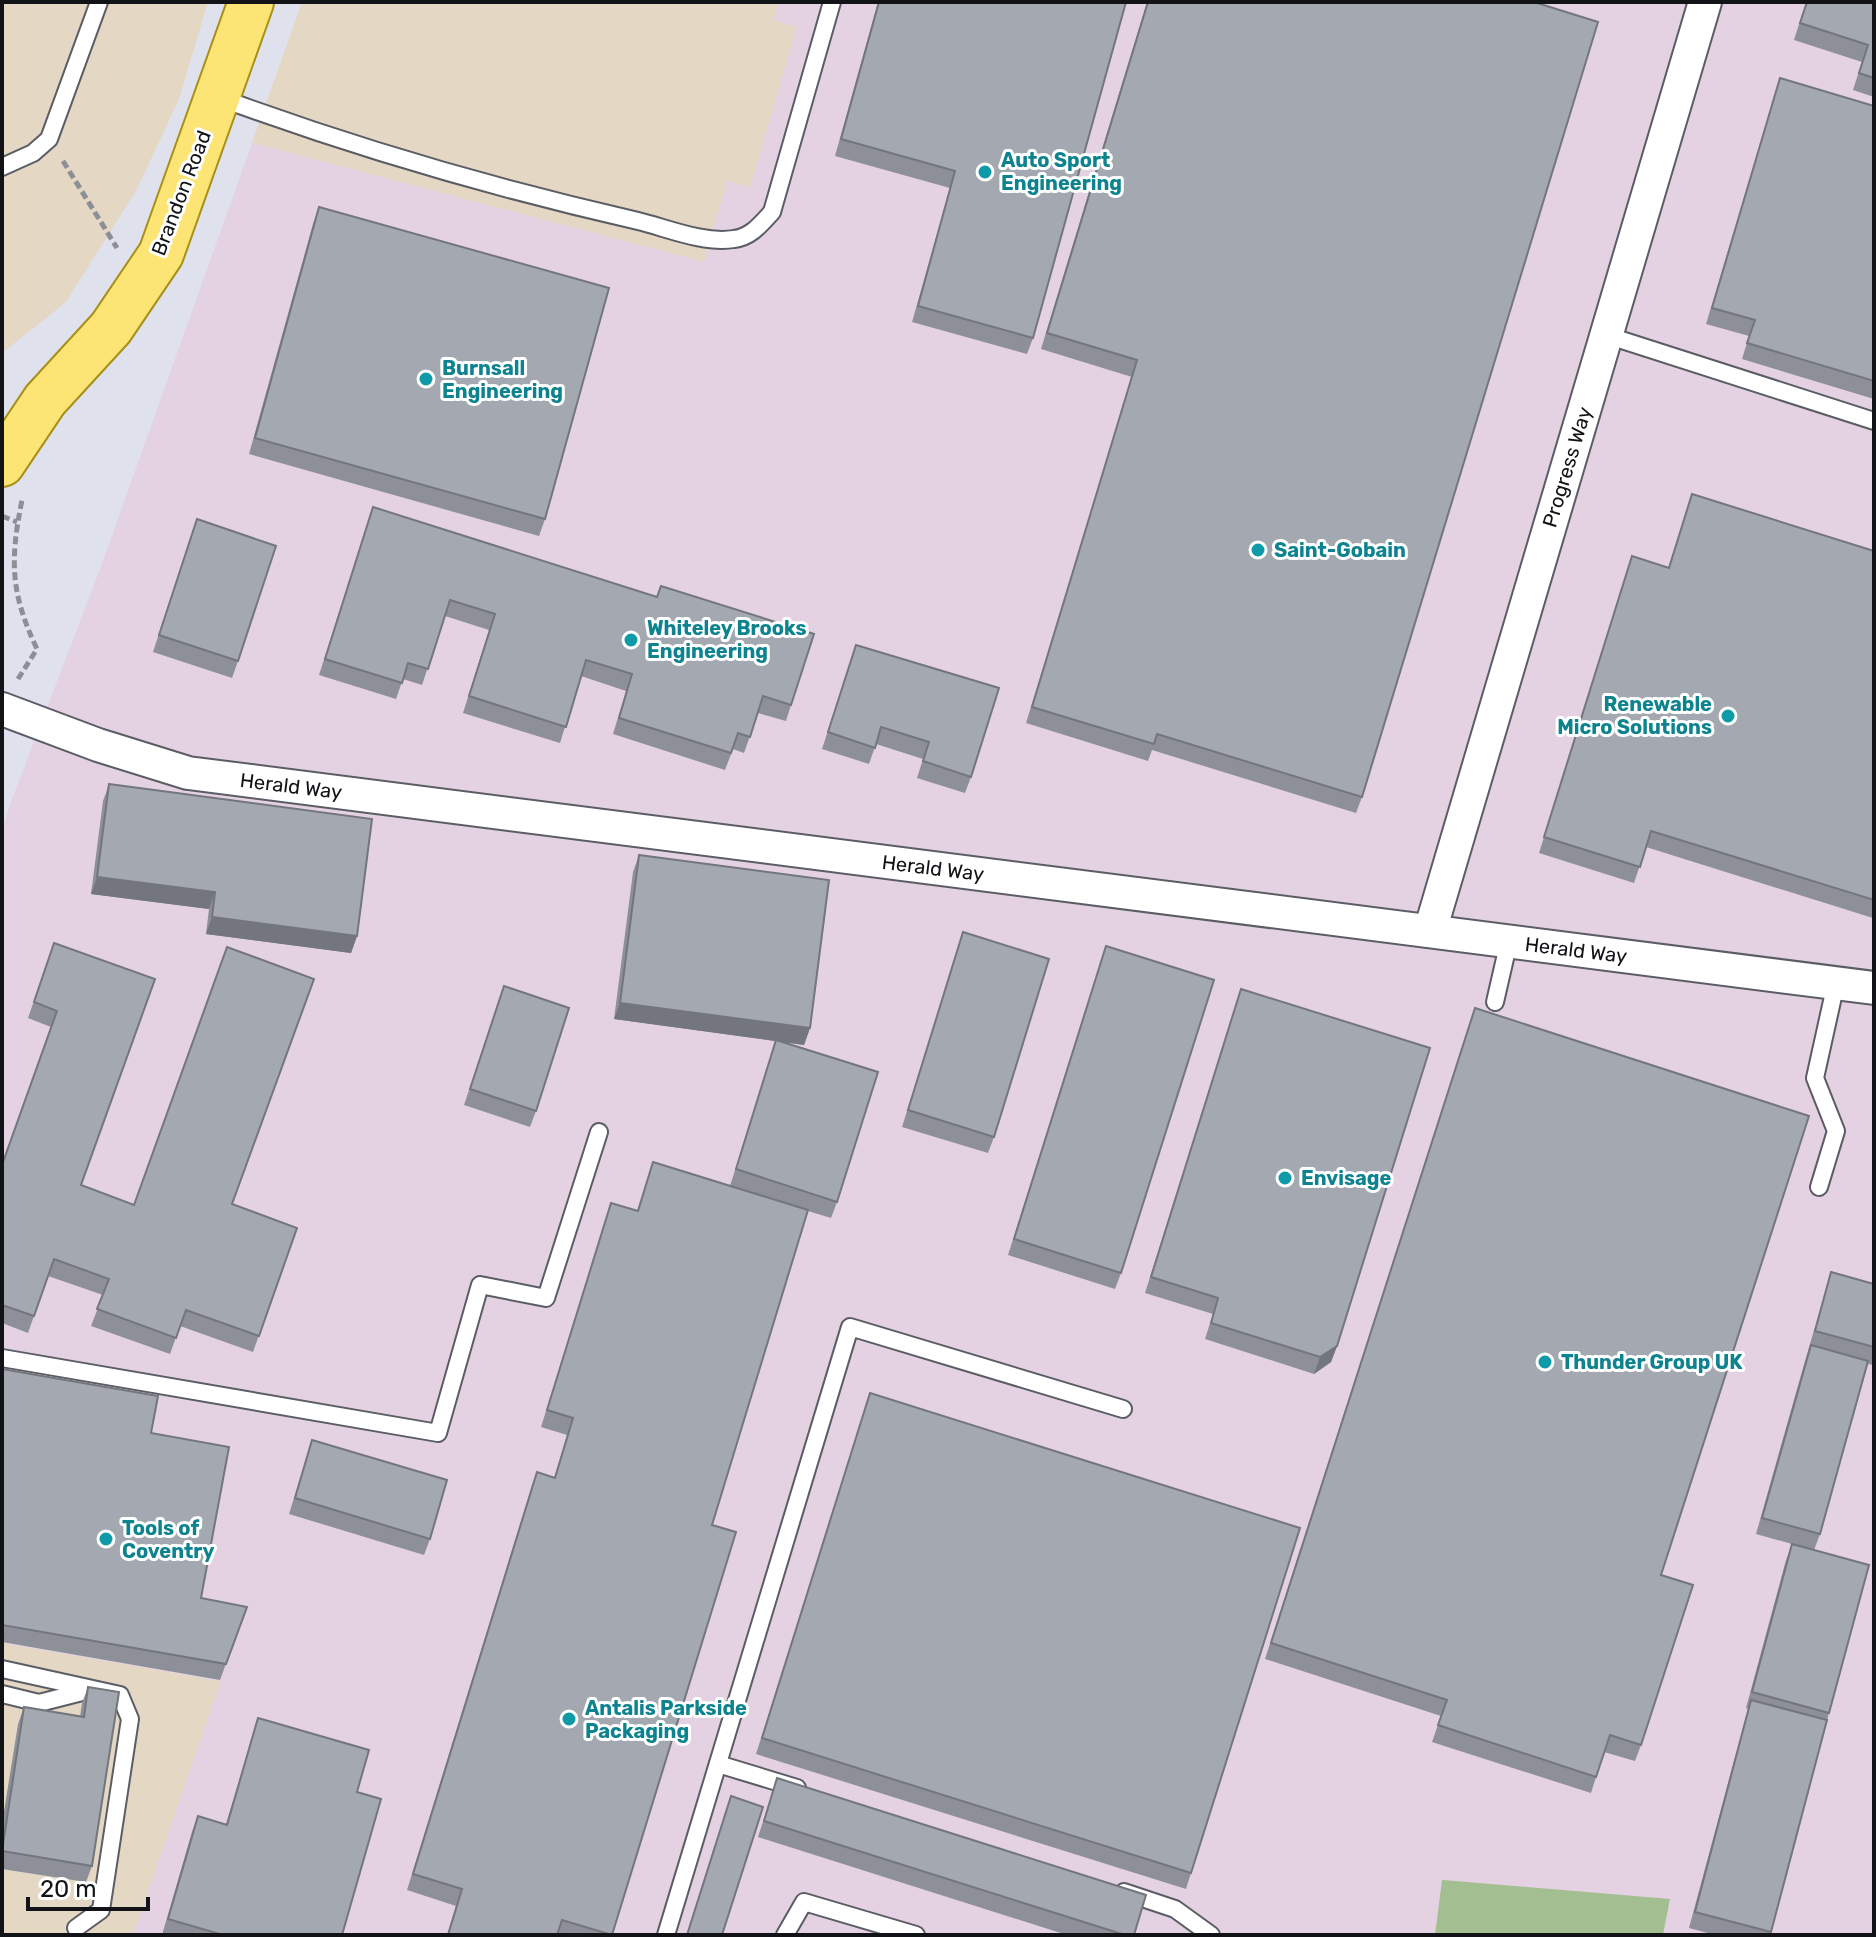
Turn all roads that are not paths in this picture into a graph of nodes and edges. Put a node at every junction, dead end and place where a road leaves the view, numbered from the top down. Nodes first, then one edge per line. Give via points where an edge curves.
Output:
1 (99, 2) edge
2 (251, 2) edge
3 (832, 2) edge
4 (1705, 2) edge
5 (217, 97) junction
6 (2, 167) edge
7 (1606, 335) junction
8 (45, 400) junction
9 (1874, 421) edge
10 (2, 433) edge
11 (12, 478) edge
12 (4, 710) edge
13 (1430, 931) junction
14 (1509, 941) junction
15 (1836, 983) junction
16 (1874, 988) edge
17 (1495, 1002) dead end
18 (599, 1132) dead end
19 (1819, 1187) dead end
20 (2, 1358) edge
21 (1123, 1409) dead end
22 (2, 1669) edge
23 (93, 1689) junction
24 (2, 1694) edge
25 (718, 1764) junction
26 (810, 1793) edge
27 (1114, 1889) edge
28 (76, 1928) dead end
29 (666, 1935) edge
30 (785, 1935) edge
31 (916, 1935) edge
32 (1211, 1935) edge

1 - 6 lane via 49,139
2 - 5 main road, Brandon Road
3 - 5 lane via 772,212 754,232 733,239 610,215 305,129
4 - 7 street, Progress Way
5 - 8 main road, Brandon Road via 161,254 111,328
7 - 9 lane
7 - 13 street, Progress Way
8 - 10 main road, Brandon Road
8 - 11 main road, Brandon Road
12 - 13 street, Herald Way via 188,773
13 - 14 street, Herald Way
14 - 15 street, Herald Way
14 - 17 lane
15 - 16 street, Herald Way
15 - 19 lane via 1815,1078 1836,1131
18 - 20 lane via 546,1298 480,1285 438,1433
21 - 25 lane via 850,1327
22 - 23 lane
23 - 24 lane via 39,1703
23 - 28 lane via 120,1695 130,1719 101,1910
25 - 26 lane
25 - 29 lane
27 - 32 lane via 1175,1909
30 - 31 lane via 804,1902

